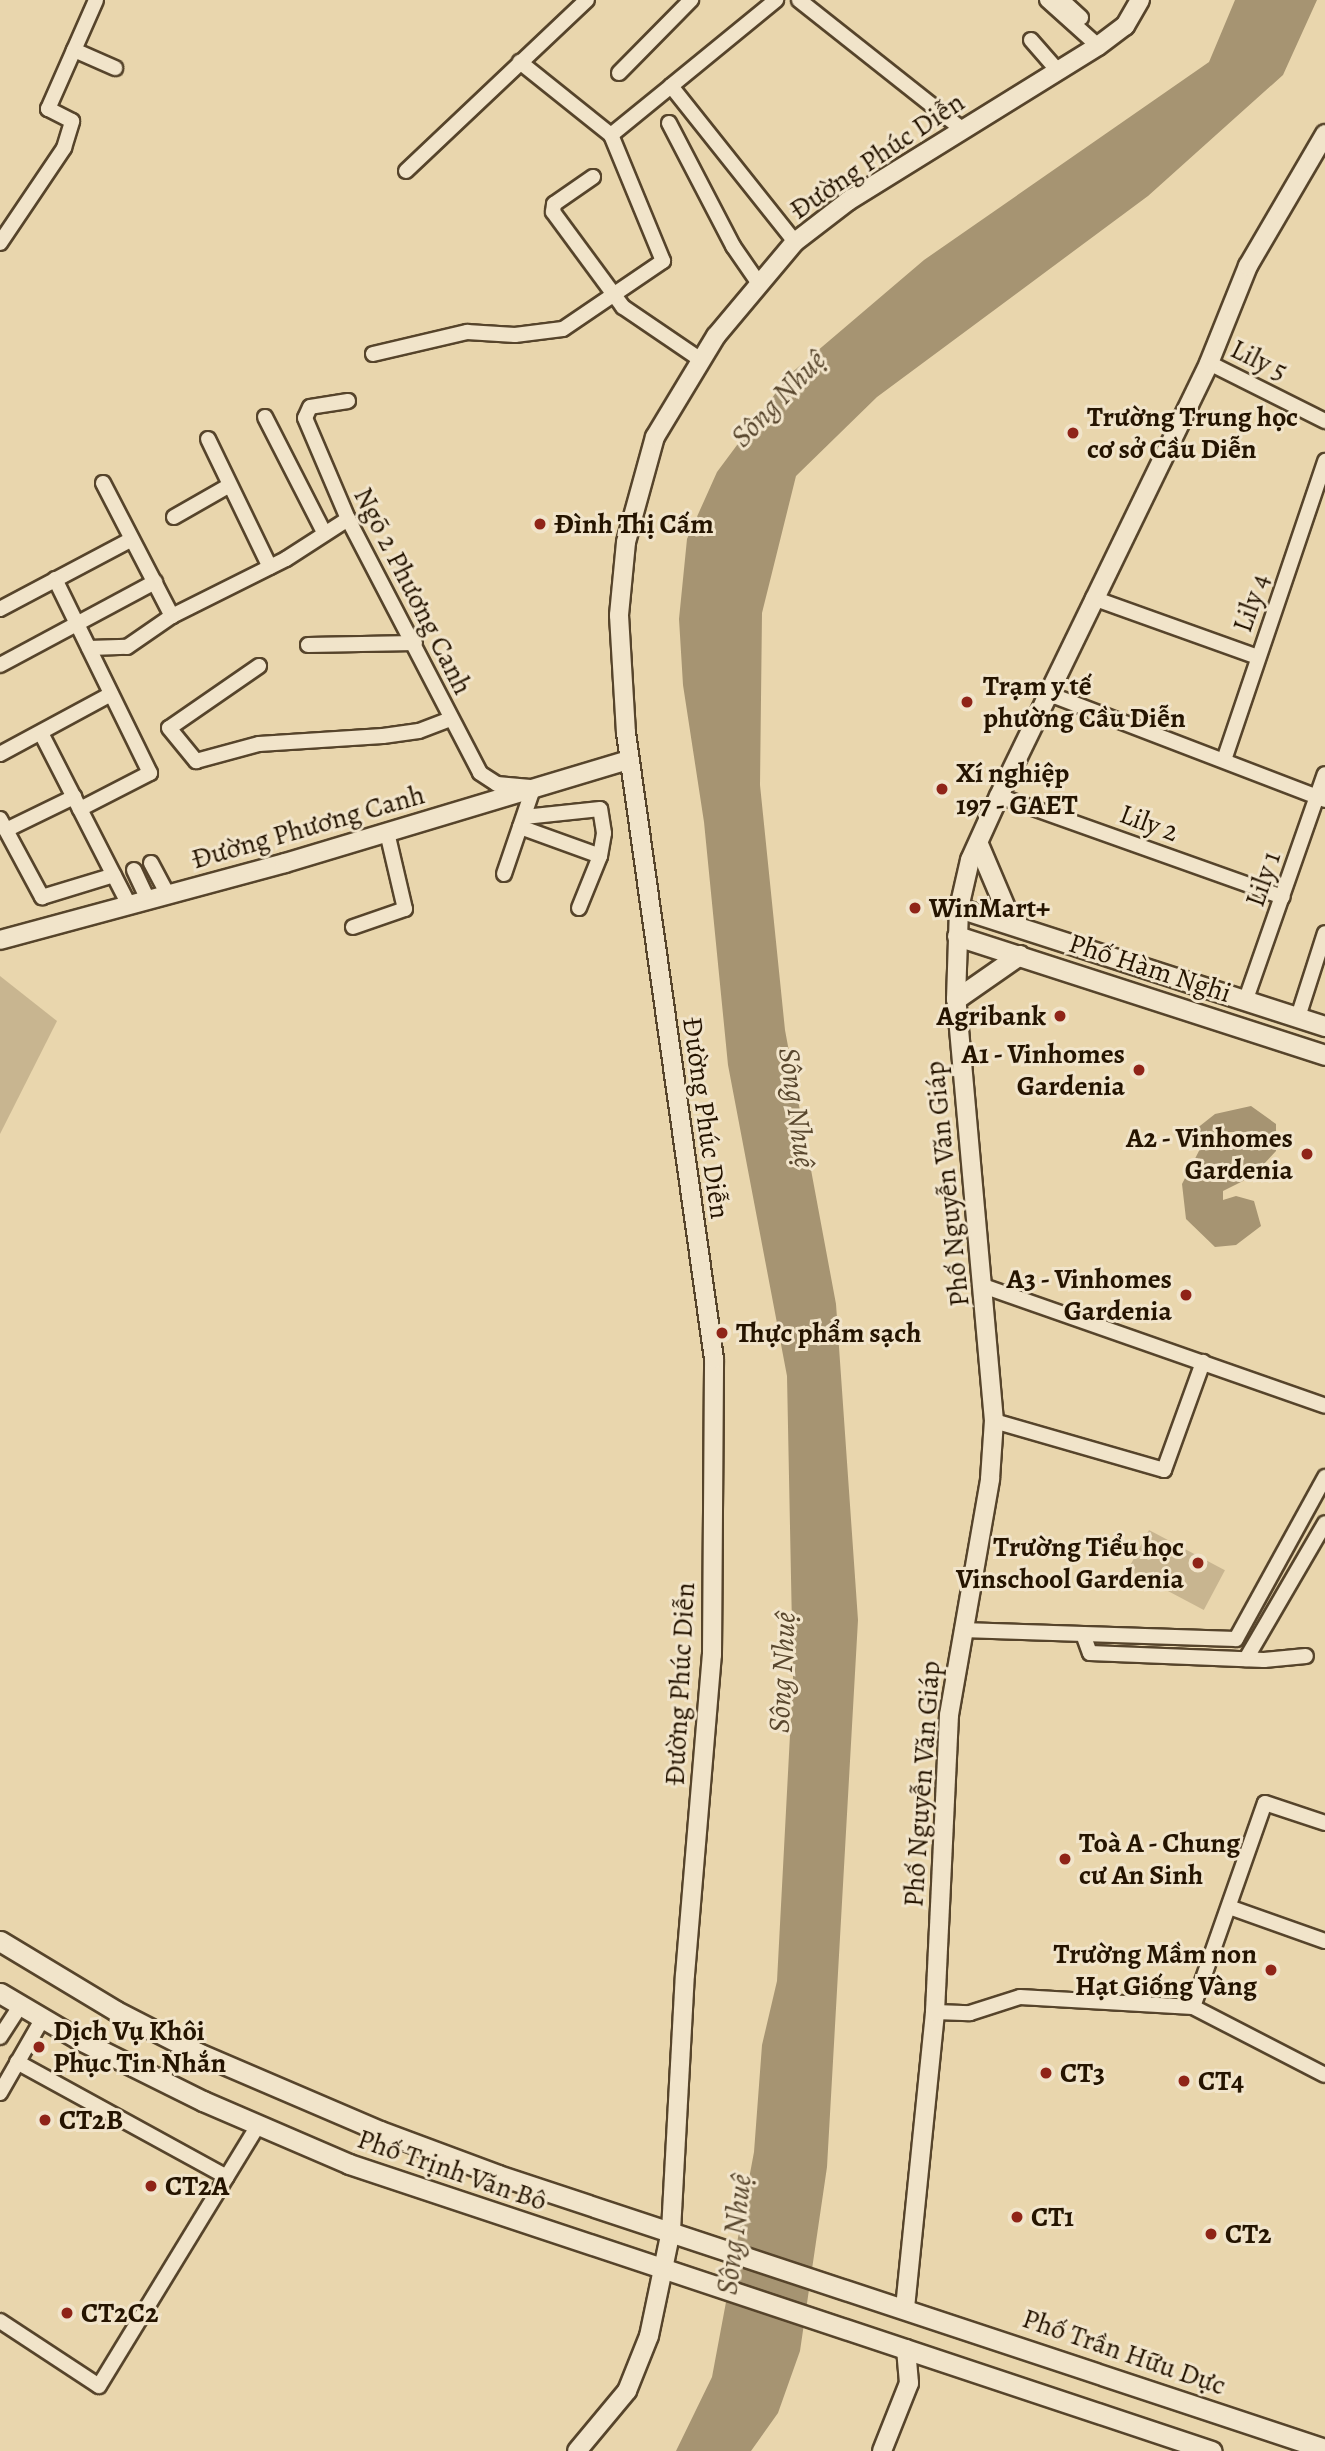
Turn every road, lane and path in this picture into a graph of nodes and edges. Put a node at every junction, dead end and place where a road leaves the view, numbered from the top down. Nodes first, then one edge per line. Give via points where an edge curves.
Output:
1 (96, 0) edge
2 (587, 0) edge
3 (691, 0) edge
4 (776, 0) edge
5 (799, 0) edge
6 (1047, 0) edge
7 (1062, 0) edge
8 (1140, 0) edge
9 (1034, 39) dead end
10 (1101, 44) junction
11 (74, 50) junction
12 (520, 62) junction
13 (116, 68) dead end
14 (1060, 69) junction
15 (619, 72) dead end
16 (671, 86) junction
17 (669, 123) dead end
18 (962, 129) junction
19 (1325, 134) edge
20 (611, 135) junction
21 (406, 171) dead end
22 (593, 177) dead end
23 (795, 242) junction
24 (0, 243) edge
25 (760, 285) junction
26 (615, 297) junction
27 (373, 354) dead end
28 (701, 360) junction
29 (1209, 363) junction
30 (348, 401) dead end
31 (265, 417) dead end
32 (1325, 421) edge
33 (208, 439) dead end
34 (1325, 461) edge
35 (103, 484) dead end
36 (230, 485) junction
37 (174, 517) dead end
38 (348, 519) junction
39 (325, 534) junction
40 (132, 539) junction
41 (270, 567) junction
42 (54, 579) junction
43 (155, 582) junction
44 (1093, 598) junction
45 (0, 609) edge
46 (172, 616) junction
47 (76, 625) junction
48 (415, 643) junction
49 (308, 645) dead end
50 (89, 648) junction
51 (1258, 657) junction
52 (0, 665) edge
53 (259, 666) dead end
54 (111, 694) junction
55 (1049, 694) junction
56 (450, 719) junction
57 (41, 733) junction
58 (0, 754) edge
59 (629, 760) junction
60 (1224, 760) junction
61 (1325, 774) edge
62 (536, 788) junction
63 (999, 796) junction
64 (1321, 799) edge
65 (77, 803) junction
66 (522, 822) junction
67 (3, 825) edge
68 (387, 832) junction
69 (978, 845) junction
70 (600, 856) junction
71 (151, 863) dead end
72 (134, 870) dead end
73 (504, 874) dead end
74 (114, 875) junction
75 (167, 893) junction
76 (1283, 897) junction
77 (148, 900) junction
78 (129, 905) junction
79 (579, 908) dead end
80 (959, 908) junction
81 (1012, 924) junction
82 (353, 927) dead end
83 (1325, 933) edge
84 (957, 936) junction
85 (0, 940) edge
86 (1019, 955) junction
87 (956, 999) junction
88 (1245, 999) junction
89 (1298, 1017) junction
90 (1325, 1026) edge
91 (1325, 1055) edge
92 (983, 1286) junction
93 (1203, 1362) junction
94 (1325, 1406) edge
95 (994, 1421) junction
96 (1325, 1477) edge
97 (1325, 1523) edge
98 (962, 1630) junction
99 (1083, 1634) junction
100 (1306, 1656) dead end
101 (1246, 1659) junction
102 (1325, 1823) edge
103 (1229, 1907) junction
104 (0, 1934) edge
105 (0, 1941) edge
106 (1325, 1941) edge
107 (29, 1959) junction
108 (0, 1993) edge
109 (21, 2005) junction
110 (1193, 2007) junction
111 (935, 2012) junction
112 (43, 2018) junction
113 (0, 2037) edge
114 (17, 2063) junction
115 (1325, 2075) edge
116 (0, 2093) edge
117 (258, 2126) junction
118 (227, 2177) junction
119 (671, 2231) junction
120 (664, 2269) junction
121 (905, 2308) junction
122 (0, 2321) edge
123 (906, 2349) junction
124 (1325, 2449) edge
125 (577, 2451) edge
126 (882, 2451) edge
127 (1212, 2451) edge

1 - 11 street
2 - 12 street
3 - 15 street
4 - 16 street
5 - 18 street
6 - 10 street
7 - 10 street
8 - 10 street, Đường Phúc Diễn via 1125,26
9 - 14 street
10 - 14 street, Đường Phúc Diễn
11 - 13 street
11 - 24 street via 48,109 72,121 64,148
12 - 20 street
12 - 21 street
14 - 18 street, Đường Phúc Diễn
16 - 20 street
16 - 23 street
17 - 25 street via 733,246
18 - 23 street, Đường Phúc Diễn via 848,201
19 - 29 street, Phố Nguyễn Văn Giáp via 1248,266
20 - 26 street via 664,258
22 - 26 street via 554,204 553,212
23 - 25 street, Đường Phúc Diễn
25 - 28 street, Đường Phúc Diễn
26 - 27 street via 563,329 515,335 467,332
26 - 28 street
28 - 59 street, Đường Phúc Diễn via 653,443 626,542 619,615
29 - 32 street, Lily 5
29 - 44 street, Phố Nguyễn Văn Giáp
30 - 38 street, Ngõ 2 Phương Canh via 310,407 304,418
31 - 39 street
33 - 36 street
34 - 51 street, Lily 4
35 - 40 street
36 - 37 street
36 - 41 street
38 - 39 street
38 - 48 street, Ngõ 2 Phương Canh
39 - 41 street
40 - 42 street
40 - 43 street
41 - 46 street
42 - 45 street
42 - 47 street
43 - 46 street
43 - 47 street
44 - 51 street
44 - 55 street, Phố Nguyễn Văn Giáp
46 - 50 street via 121,650
47 - 50 street
47 - 52 street
48 - 49 street
48 - 56 street, Ngõ 2 Phương Canh
50 - 54 street
51 - 60 street, Lily 4
53 - 56 street via 169,728 196,761 259,744 419,731
54 - 57 street
54 - 65 street via 150,773
55 - 60 street
55 - 63 street, Phố Nguyễn Văn Giáp
56 - 62 street, Ngõ 2 Phương Canh via 488,780
57 - 58 street
57 - 65 street
59 - 62 street, Đường Phương Canh
59 - 119 street, Đường Phúc Diễn via 714,1359 712,1655 685,1975
60 - 64 street
61 - 64 street, Lily 1
62 - 66 street
62 - 68 street, Đường Phương Canh
63 - 69 street, Phố Nguyễn Văn Giáp
63 - 76 street, Lily 2
64 - 76 street, Lily 1
65 - 67 street
65 - 74 street
66 - 70 street
66 - 70 street via 600,809 604,833
66 - 73 street
67 - 74 street via 42,897
68 - 75 street, Đường Phương Canh
68 - 82 street via 405,909
69 - 80 street, Phố Nguyễn Văn Giáp
69 - 81 main road
70 - 79 street
71 - 75 street
72 - 77 street
74 - 78 street
75 - 77 street, Đường Phương Canh
76 - 88 street, Lily 1
77 - 78 street, Đường Phương Canh
78 - 85 street, Đường Phương Canh
80 - 81 main road, Phố Hàm Nghi
80 - 84 street, Phố Nguyễn Văn Giáp
81 - 88 main road, Phố Hàm Nghi
83 - 89 street
84 - 86 main road, Phố Hàm Nghi
84 - 87 street, Phố Nguyễn Văn Giáp
86 - 87 main road
86 - 91 main road, Phố Hàm Nghi
87 - 92 street, Phố Nguyễn Văn Giáp
88 - 89 main road, Phố Hàm Nghi
89 - 90 main road, Phố Hàm Nghi
92 - 93 street
92 - 95 street, Phố Nguyễn Văn Giáp
93 - 94 street
93 - 95 street via 1164,1470
95 - 98 street, Phố Nguyễn Văn Giáp via 990,1479
96 - 99 street via 1236,1639
97 - 101 street
98 - 99 street
98 - 111 street, Phố Nguyễn Văn Giáp via 943,1774
99 - 101 street via 1090,1654
100 - 101 street
102 - 103 street via 1265,1803
103 - 106 street
103 - 110 street
104 - 107 main road, Phố Trịnh Văn Bô
105 - 107 main road, Phố Trịnh Văn Bô
107 - 119 main road, Phố Trịnh Văn Bô via 116,2011 268,2087 498,2175
108 - 109 main road, Phố Trịnh Văn Bô
109 - 112 main road, Phố Trịnh Văn Bô
109 - 113 street
110 - 111 street via 1020,1997 970,2013
110 - 115 street
111 - 121 street, Phố Nguyễn Văn Giáp
112 - 114 street
112 - 117 main road, Phố Trịnh Văn Bô
114 - 116 street
114 - 118 street
117 - 118 street
117 - 120 main road, Phố Trịnh Văn Bô via 476,2209
118 - 122 street via 99,2385
119 - 120 street, Đường Phúc Diễn
119 - 121 main road, Phố Trịnh Văn Bô
120 - 123 main road, Phố Trịnh Văn Bô
120 - 125 street, Đường Phúc Diễn via 649,2336 627,2391
121 - 124 main road, Phố Trần Hữu Dực
123 - 126 street via 909,2383
123 - 127 main road

